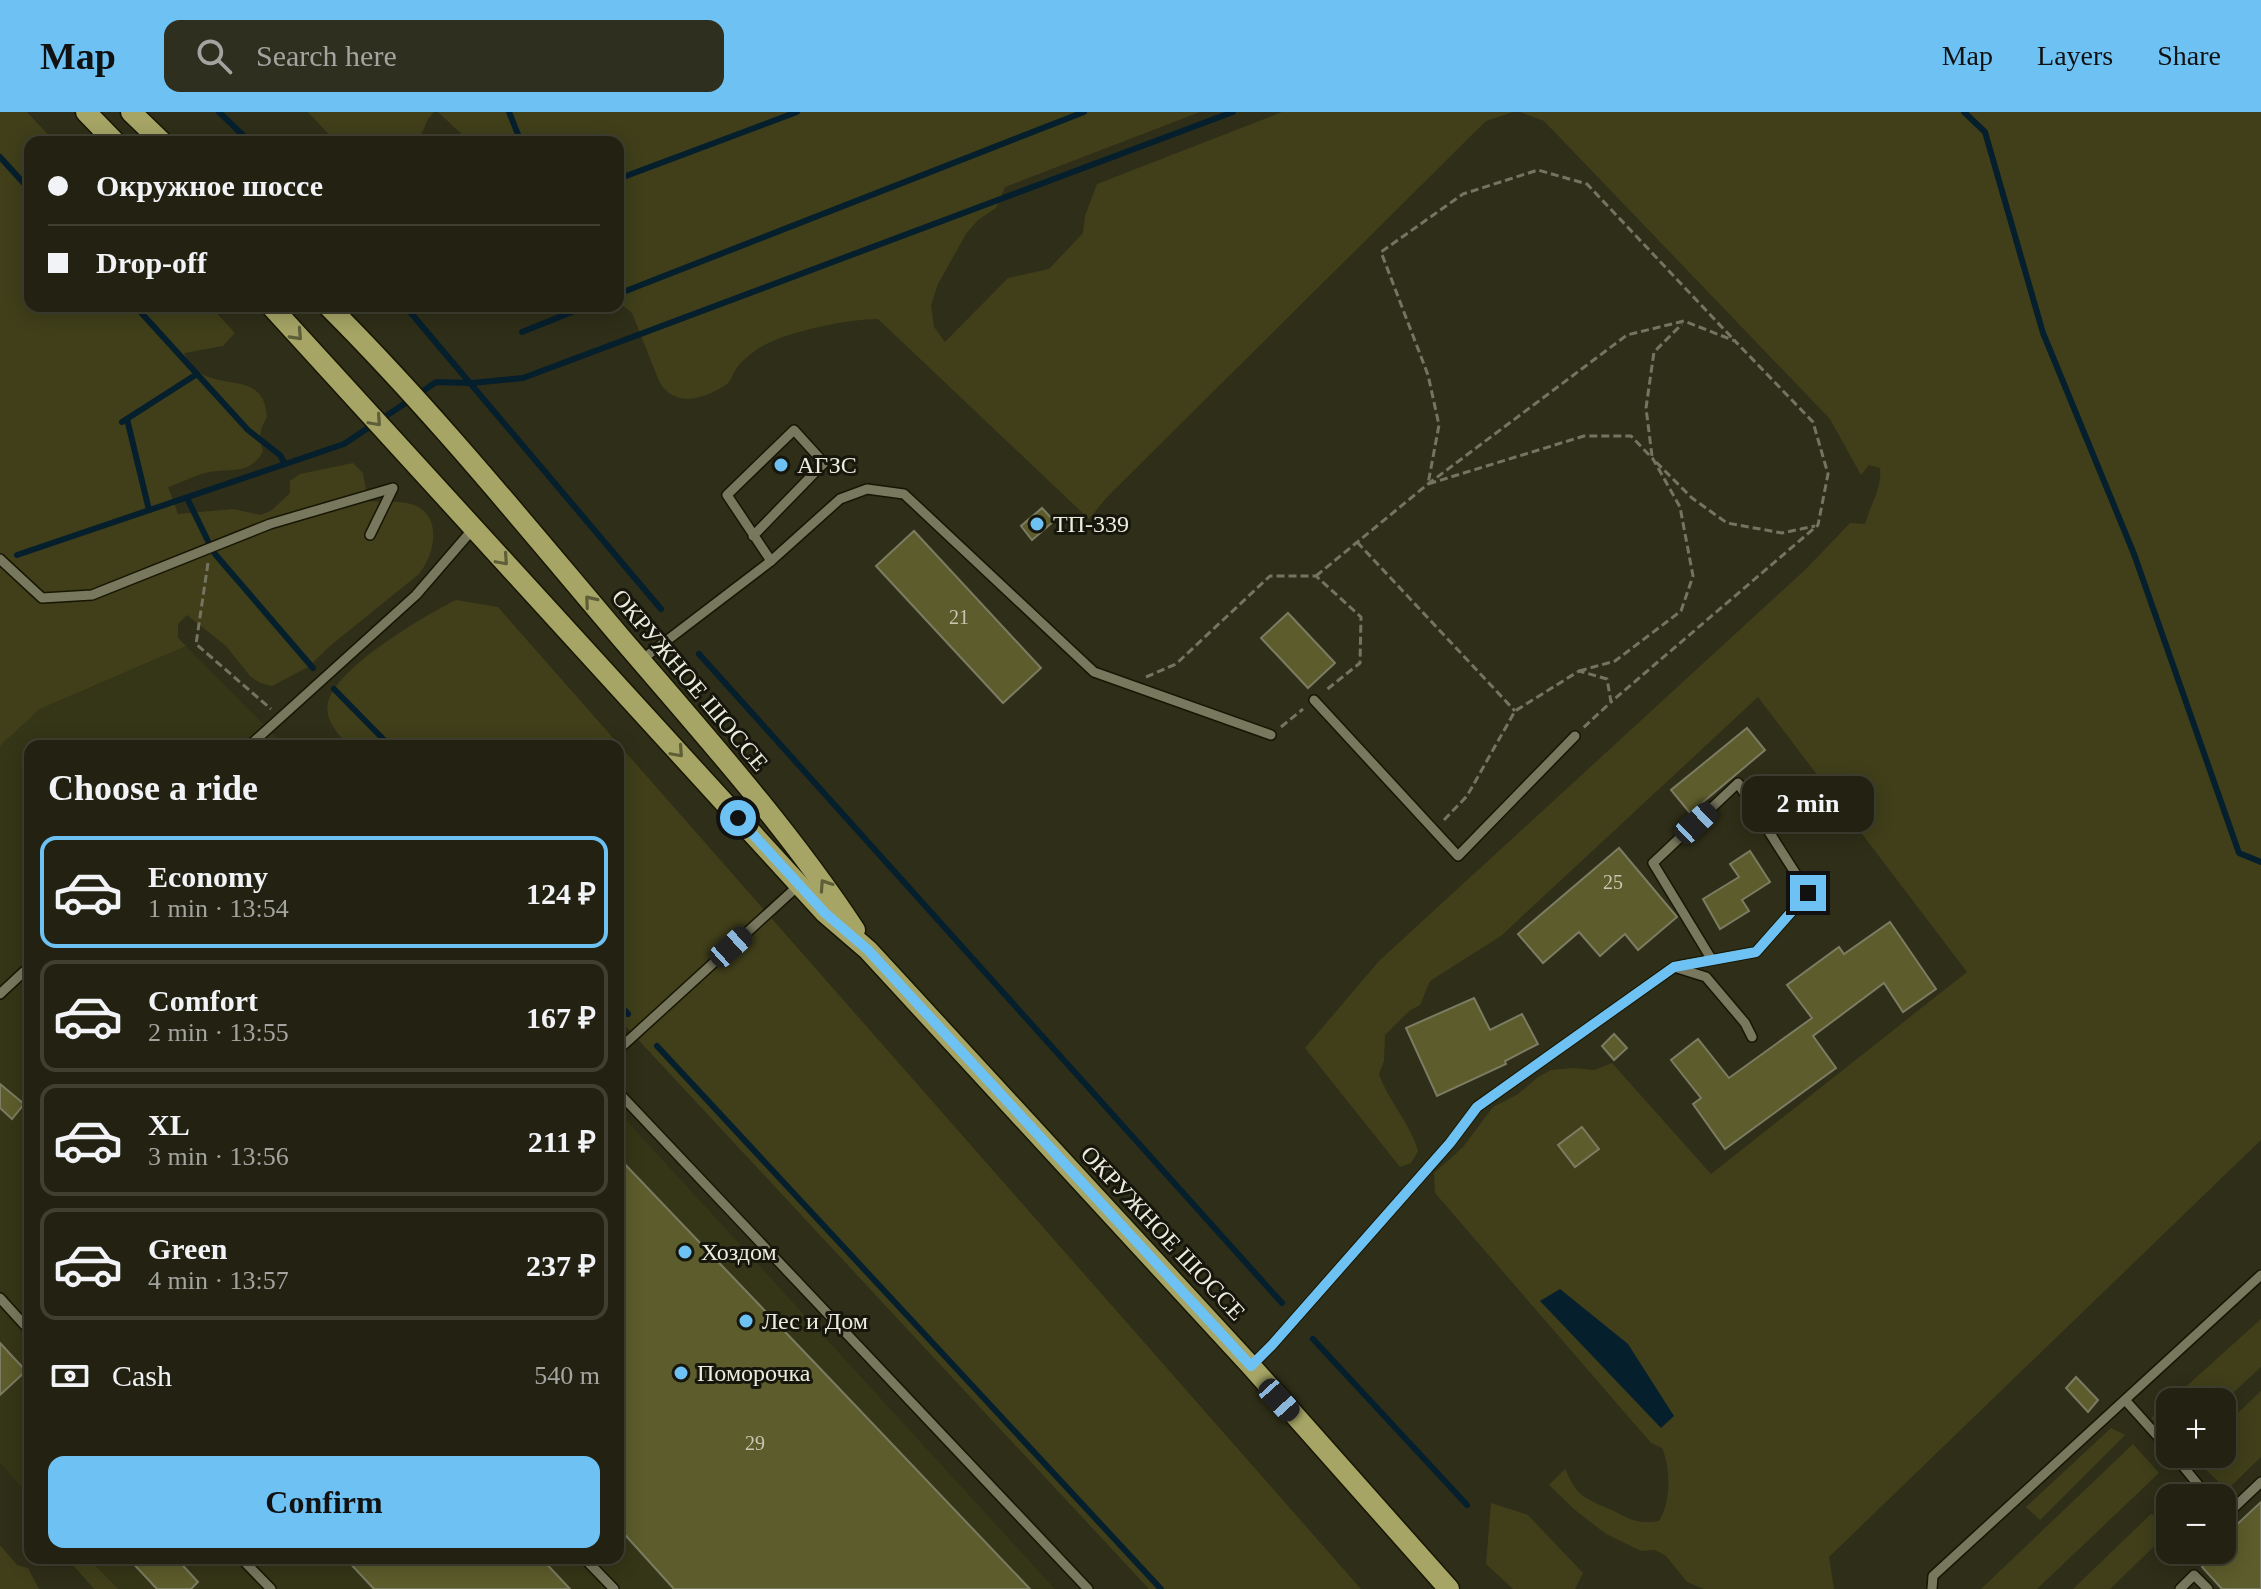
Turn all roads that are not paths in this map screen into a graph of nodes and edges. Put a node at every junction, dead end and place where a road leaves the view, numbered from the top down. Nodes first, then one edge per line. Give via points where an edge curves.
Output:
1 (86, 112) edge
2 (131, 112) edge
3 (109, 136) edge
4 (156, 136) edge
5 (277, 312) edge
6 (334, 312) edge
7 (474, 528) junction
8 (370, 535) dead end
9 (753, 536) junction
10 (0, 559) edge
11 (771, 561) junction
12 (640, 661) junction
13 (1314, 700) road end
14 (1271, 735) road end
15 (1575, 736) road end
16 (256, 740) edge
17 (799, 885) junction
18 (868, 950) junction
19 (1712, 960) junction
20 (1674, 967) junction
21 (24, 972) edge
22 (0, 994) edge
23 (1752, 1037) dead end
24 (624, 1045) edge
25 (624, 1098) edge
26 (2261, 1275) edge
27 (0, 1298) edge
28 (24, 1324) edge
29 (1251, 1366) junction
30 (2126, 1401) junction
31 (2156, 1434) edge
32 (2185, 1468) edge
33 (2261, 1482) edge
34 (2198, 1484) edge
35 (2236, 1505) edge
36 (247, 1564) edge
37 (590, 1564) edge
38 (271, 1589) edge
39 (614, 1589) edge
40 (1088, 1589) edge
41 (1449, 1589) edge
42 (1932, 1589) edge
43 (2180, 1589) edge
44 (2208, 1589) edge

1 - 3 main road
2 - 4 main road
5 -> 7 main road, ОКРУЖНОЕ ШОССЕ
12 -> 6 main road, ОКРУЖНОЕ ШОССЕ via 462,451
7 - 16 lane via 416,595
7 -> 17 main road, ОКРУЖНОЕ ШОССЕ
8 - 10 lane via 393,488 270,524 92,595 42,598
9 - 9 lane via 824,463 794,430 727,495
9 - 11 lane
11 - 12 lane
11 - 14 lane via 840,499 867,489 904,494 1094,672
18 -> 12 main road, ОКРУЖНОЕ ШОССЕ via 818,874
13 - 15 lane via 1458,856
17 - 18 main road, ОКРУЖНОЕ ШОССЕ
17 - 24 lane
18 - 29 main road, ОКРУЖНОЕ ШОССЕ
19 - 19 lane via 1756,952 1808,893 1738,783 1653,863
19 - 20 lane
20 - 23 lane via 1706,977
20 - 29 lane via 1477,1107
21 - 22 lane
25 - 40 lane
26 - 30 lane
27 - 28 lane
29 - 41 main road, ОКРУЖНОЕ ШОССЕ
30 - 31 lane
30 - 42 lane via 1933,1576
32 - 34 lane
33 - 35 lane
36 - 38 lane
37 - 39 lane
43 - 44 lane via 2194,1575

